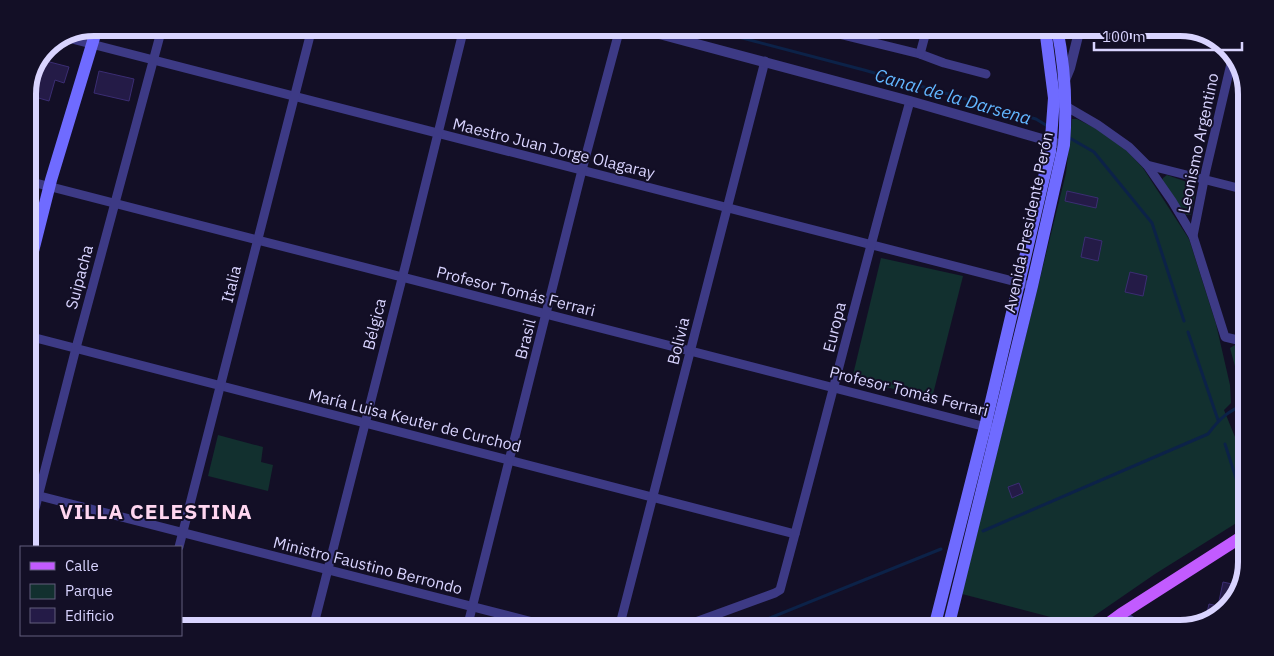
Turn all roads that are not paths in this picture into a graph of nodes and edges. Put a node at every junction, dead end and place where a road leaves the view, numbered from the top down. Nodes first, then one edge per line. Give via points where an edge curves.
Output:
1 (94, 36) edge
2 (160, 36) edge
3 (310, 36) edge
4 (462, 36) edge
5 (618, 36) edge
6 (668, 36) edge
7 (847, 36) edge
8 (925, 36) edge
9 (1046, 36) edge
10 (1058, 36) edge
11 (1078, 36) edge
12 (75, 40) edge
13 (92, 44) junction
14 (920, 54) junction
15 (153, 60) junction
16 (765, 61) junction
17 (1230, 66) edge
18 (986, 74) dead end
19 (1065, 80) junction
20 (294, 96) junction
21 (1054, 98) junction
22 (910, 101) junction
23 (1066, 107) junction
24 (437, 133) junction
25 (1058, 144) junction
26 (1148, 165) junction
27 (582, 170) junction
28 (1204, 179) junction
29 (36, 183) edge
30 (50, 186) junction
31 (1238, 188) edge
32 (115, 203) junction
33 (728, 208) junction
34 (1193, 236) junction
35 (258, 240) junction
36 (36, 241) edge
37 (870, 245) junction
38 (402, 277) junction
39 (1026, 285) junction
40 (547, 314) junction
41 (36, 338) edge
42 (1238, 340) edge
43 (76, 348) junction
44 (691, 351) junction
45 (221, 386) junction
46 (835, 388) junction
47 (365, 423) junction
48 (991, 428) junction
49 (509, 460) junction
50 (38, 496) junction
51 (653, 497) junction
52 (36, 504) edge
53 (183, 532) junction
54 (795, 534) junction
55 (1238, 539) edge
56 (179, 546) edge
57 (327, 570) junction
58 (951, 591) junction
59 (472, 607) junction
60 (1121, 614) junction
61 (315, 620) edge
62 (469, 620) edge
63 (524, 620) edge
64 (621, 620) edge
65 (701, 620) edge
66 (938, 620) edge
67 (949, 620) edge
68 (1113, 620) edge
69 (1130, 620) edge

1 - 13 main road
2 - 15 street, Suipacha
3 - 20 street, Italia
4 - 24 street, Bélgica
5 - 27 street, Brasil
6 - 16 street
7 - 14 street
8 - 14 street
9 - 21 main road
10 - 19 main road
11 - 19 street
12 - 13 street, Maestro Juan Jorge Olagaray
13 - 15 street, Maestro Juan Jorge Olagaray
13 - 30 main road
14 - 18 street via 944,64
15 - 20 street, Maestro Juan Jorge Olagaray
15 - 32 street, Suipacha
16 - 22 street
16 - 33 street, Bolivia
17 - 28 street, Leonismo Argentino
19 - 21 main road, Avenida Presidente Perón
19 - 23 main road, Avenida Presidente Perón
20 - 24 street, Maestro Juan Jorge Olagaray
20 - 35 street, Italia
21 - 23 street
21 - 25 main road, Avenida Presidente Perón
22 - 25 street
22 - 37 street, Europa
23 - 25 main road, Avenida Presidente Perón
23 - 26 street via 1121,141
24 - 27 street, Maestro Juan Jorge Olagaray
24 - 38 street, Bélgica
25 - 39 main road, Avenida Presidente Perón
26 - 28 street
26 - 34 street
27 - 33 street, Maestro Juan Jorge Olagaray
27 - 40 street, Brasil
28 - 31 street
28 - 34 street, Leonismo Argentino
29 - 30 street, Profesor Tomás Ferrari
30 - 32 street, Profesor Tomás Ferrari
30 - 36 main road
32 - 35 street, Profesor Tomás Ferrari
32 - 43 street, Suipacha
33 - 37 street, Maestro Juan Jorge Olagaray
33 - 44 street, Bolivia
34 - 42 street via 1225,337
35 - 38 street, Profesor Tomás Ferrari
35 - 45 street, Italia
37 - 39 street, Maestro Juan Jorge Olagaray
37 - 46 street, Europa
38 - 40 street, Profesor Tomás Ferrari
38 - 47 street, Bélgica
39 - 48 main road, Avenida Presidente Perón
40 - 44 street, Profesor Tomás Ferrari
40 - 49 street, Brasil
41 - 43 street, María Luisa Keuter de Curchod
43 - 45 street, María Luisa Keuter de Curchod
43 - 50 street, Suipacha
44 - 46 street, Profesor Tomás Ferrari
44 - 51 street, Bolivia
45 - 47 street, María Luisa Keuter de Curchod
45 - 53 street, Italia
46 - 48 street, Profesor Tomás Ferrari
46 - 54 street, Europa
47 - 49 street, María Luisa Keuter de Curchod
47 - 57 street, Bélgica
48 - 58 main road, Avenida Presidente Perón
49 - 51 street, María Luisa Keuter de Curchod
49 - 59 street, Brasil
50 - 52 street, Suipacha
50 - 53 street, Ministro Faustino Berrondo
51 - 54 street, María Luisa Keuter de Curchod
51 - 64 street, Bolivia
53 - 56 street, Italia
53 - 57 street, Ministro Faustino Berrondo
54 - 65 street, Europa via 780,590
55 - 60 main road
57 - 59 street, Ministro Faustino Berrondo
57 - 61 street, Bélgica
58 - 66 main road, Avenida Presidente Perón
58 - 67 main road, Avenida Presidente Perón
59 - 62 street, Brasil
59 - 63 street, Ministro Faustino Berrondo
60 - 68 main road
60 - 69 street

